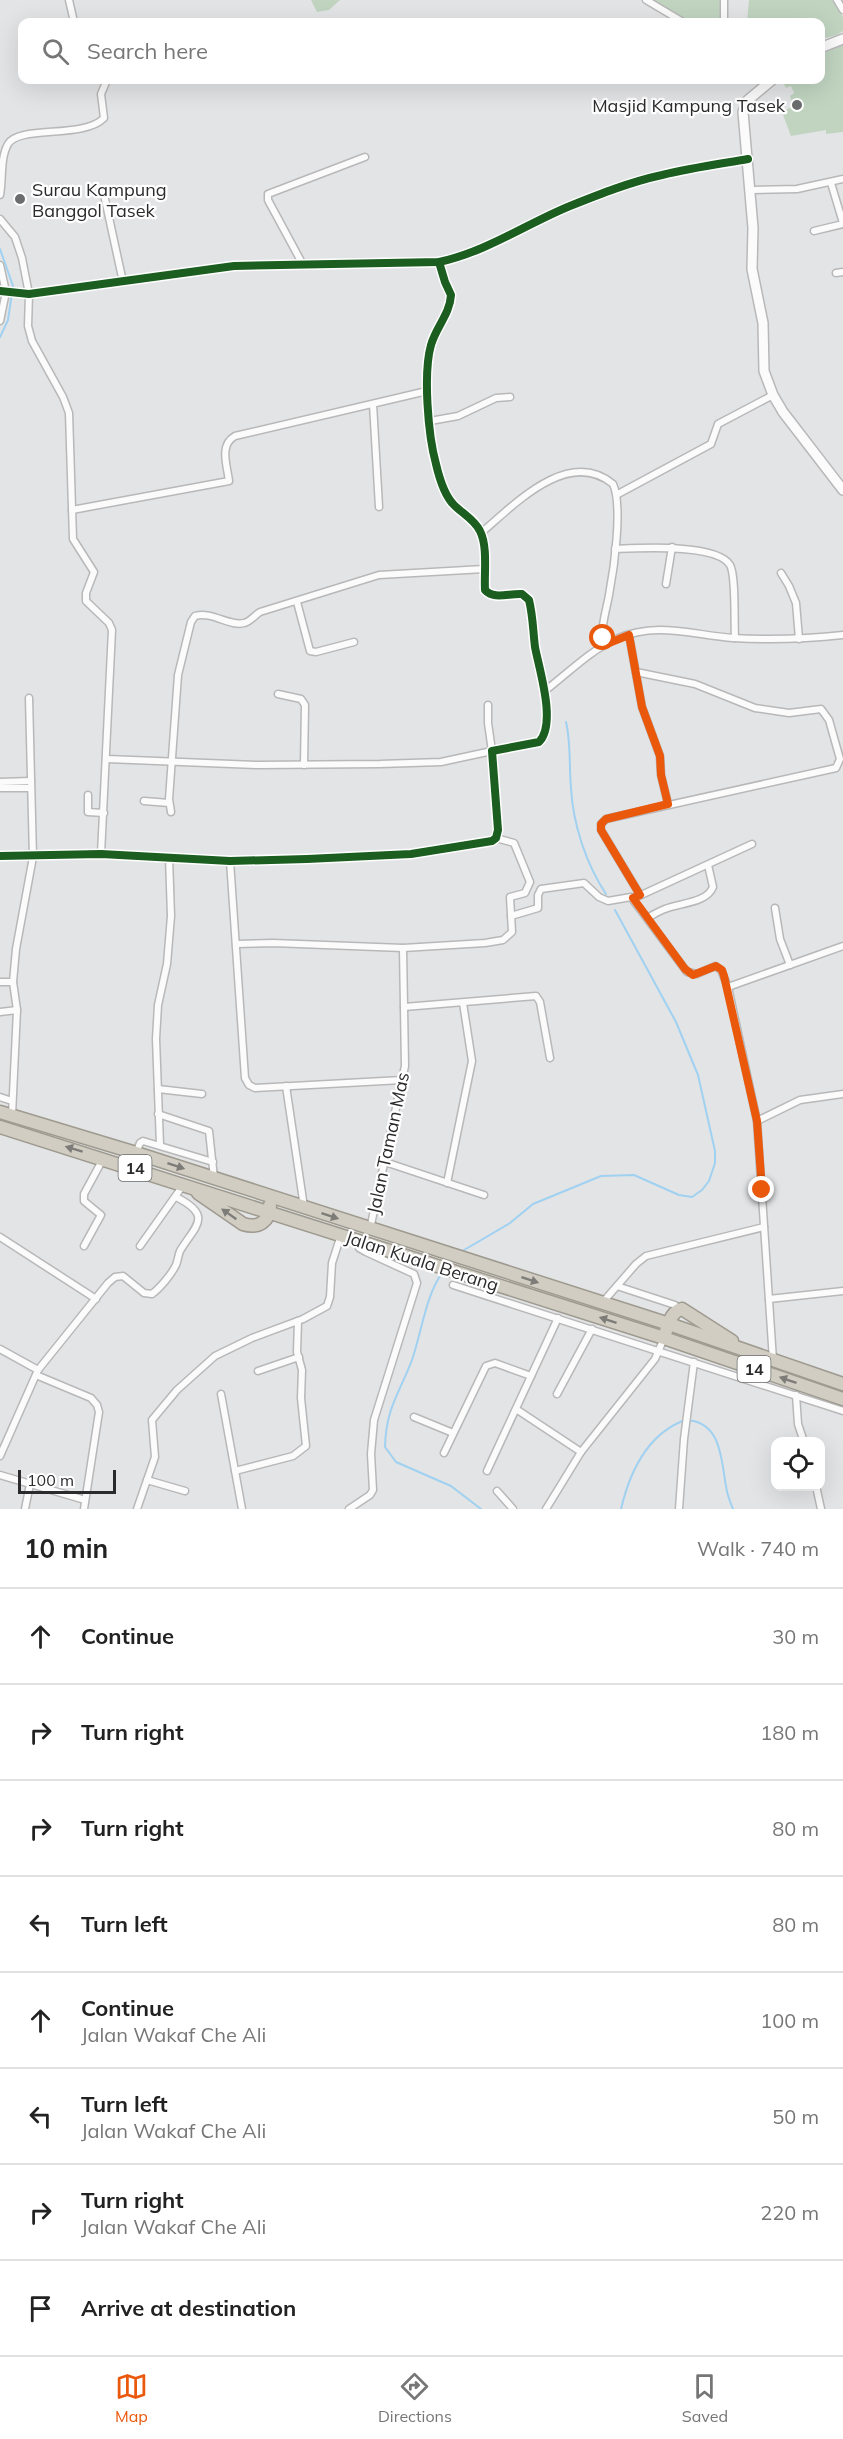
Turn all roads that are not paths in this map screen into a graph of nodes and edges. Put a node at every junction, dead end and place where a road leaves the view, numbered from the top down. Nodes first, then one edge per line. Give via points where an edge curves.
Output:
1 (69, 0) edge
2 (646, 0) edge
3 (724, 0) edge
4 (837, 0) edge
5 (843, 9) edge
6 (73, 18) edge
7 (676, 18) edge
8 (724, 18) edge
9 (843, 39) edge
10 (825, 46) edge
11 (105, 84) edge
12 (767, 84) edge
13 (364, 157) dead end
14 (748, 159) junction
15 (843, 179) edge
16 (831, 183) junction
17 (103, 190) dead end
18 (751, 190) junction
19 (0, 195) edge
20 (0, 219) edge
21 (843, 224) edge
22 (814, 231) dead end
23 (439, 262) junction
24 (302, 263) junction
25 (0, 264) edge
26 (123, 282) junction
27 (4, 291) edge
28 (28, 294) junction
29 (0, 321) edge
30 (427, 391) junction
31 (773, 395) junction
32 (510, 397) dead end
33 (373, 404) junction
34 (430, 421) junction
35 (843, 490) edge
36 (618, 494) junction
37 (379, 507) dead end
38 (72, 510) junction
39 (481, 533) junction
40 (672, 547) junction
41 (615, 549) junction
42 (484, 569) junction
43 (780, 573) dead end
44 (666, 584) dead end
45 (297, 602) junction
46 (629, 635) junction
47 (843, 635) edge
48 (735, 638) junction
49 (799, 639) junction
50 (354, 642) dead end
51 (604, 645) junction
52 (636, 672) junction
53 (546, 690) junction
54 (278, 694) dead end
55 (29, 698) dead end
56 (488, 705) dead end
57 (492, 751) junction
58 (107, 759) junction
59 (171, 762) junction
60 (304, 765) junction
61 (0, 782) edge
62 (31, 784) junction
63 (0, 788) edge
64 (87, 795) dead end
65 (144, 801) dead end
66 (169, 803) junction
67 (668, 804) junction
68 (171, 812) dead end
69 (104, 813) junction
70 (496, 838) junction
71 (753, 844) dead end
72 (101, 854) junction
73 (0, 855) edge
74 (33, 857) junction
75 (169, 857) junction
76 (230, 861) junction
77 (708, 866) junction
78 (640, 895) junction
79 (633, 898) junction
80 (776, 908) dead end
81 (511, 916) junction
82 (647, 918) junction
83 (236, 944) junction
84 (843, 946) edge
85 (404, 948) junction
86 (790, 965) junction
87 (0, 982) edge
88 (13, 982) junction
89 (728, 987) junction
90 (464, 1003) junction
91 (404, 1006) junction
92 (17, 1010) junction
93 (0, 1012) edge
94 (550, 1058) dead end
95 (402, 1080) junction
96 (286, 1086) junction
97 (158, 1089) junction
98 (202, 1094) dead end
99 (843, 1094) edge
100 (0, 1097) edge
101 (12, 1101) junction
102 (6, 1114) edge
103 (158, 1114) junction
104 (757, 1121) junction
105 (0, 1127) edge
106 (159, 1144) junction
107 (136, 1153) junction
108 (104, 1158) junction
109 (213, 1162) junction
110 (385, 1162) junction
111 (214, 1178) junction
112 (447, 1183) junction
113 (185, 1184) junction
114 (254, 1191) junction
115 (484, 1195) dead end
116 (176, 1197) junction
117 (304, 1207) junction
118 (270, 1211) junction
119 (764, 1227) junction
120 (370, 1229) junction
121 (342, 1235) junction
122 (0, 1237) edge
123 (355, 1239) junction
124 (84, 1246) dead end
125 (140, 1246) dead end
126 (493, 1283) junction
127 (453, 1284) dead end
128 (617, 1286) junction
129 (843, 1291) edge
130 (489, 1296) junction
131 (96, 1299) junction
132 (769, 1299) junction
133 (602, 1303) junction
134 (678, 1310) junction
135 (558, 1318) junction
136 (298, 1321) junction
137 (669, 1324) junction
138 (592, 1329) junction
139 (664, 1338) junction
140 (0, 1349) edge
141 (660, 1351) junction
142 (748, 1352) junction
143 (299, 1357) junction
144 (773, 1360) junction
145 (694, 1362) junction
146 (258, 1371) dead end
147 (37, 1372) junction
148 (531, 1376) junction
149 (843, 1384) edge
150 (221, 1394) dead end
151 (556, 1394) dead end
152 (796, 1395) junction
153 (843, 1399) edge
154 (516, 1409) junction
155 (843, 1411) edge
156 (414, 1417) dead end
157 (453, 1433) junction
158 (802, 1437) edge
159 (580, 1452) junction
160 (444, 1453) dead end
161 (0, 1456) edge
162 (486, 1470) dead end
163 (235, 1471) junction
164 (0, 1475) edge
165 (147, 1480) junction
166 (30, 1484) junction
167 (185, 1491) dead end
168 (497, 1491) dead end
169 (817, 1491) edge
170 (85, 1500) junction
171 (25, 1509) edge
172 (84, 1509) edge
173 (137, 1509) edge
174 (242, 1509) edge
175 (349, 1509) edge
176 (513, 1509) edge
177 (546, 1509) edge
178 (679, 1509) edge
179 (820, 1509) edge

1 - 6 street
2 - 7 street
3 - 8 street
4 - 5 street
9 - 10 street
11 - 19 street via 101,94 104,118 99,123 9,141 4,152
12 - 14 street via 744,108
13 - 24 street via 268,194
14 - 18 street
14 - 23 street via 636,182 568,207 471,254
15 - 16 street
16 - 18 street via 797,189
16 - 21 street
17 - 26 street
18 - 31 street via 752,269 763,323 764,371
20 - 28 street via 18,244
21 - 22 street
23 - 24 street
23 - 30 street via 451,301 430,349
24 - 26 street via 234,266
25 - 27 street
26 - 28 street
27 - 28 street
27 - 29 street
28 - 38 street via 32,341 69,413
30 - 33 street
30 - 34 street
31 - 35 street
31 - 36 street via 718,424 711,444
32 - 34 street via 496,398 458,416
33 - 37 street
33 - 38 street via 235,436 225,448 229,481
34 - 39 street via 435,461 447,494
36 - 39 street via 613,483 596,473 570,473 544,482
36 - 41 street
38 - 58 street via 73,539 94,572 86,601 109,622 112,630
39 - 42 street
40 - 41 street
40 - 44 street
40 - 48 street via 717,555 729,563
41 - 51 street via 603,624
42 - 45 street via 379,575
42 - 53 street via 488,593 522,594 530,600 535,647
43 - 49 street via 796,603
45 - 50 street via 310,651
45 - 59 street via 260,612 242,624 202,615 193,618 179,668
46 - 48 street via 672,629
46 - 51 street
46 - 52 street
47 - 49 street
48 - 49 street
51 - 53 street
52 - 67 street via 642,707 660,756
52 - 67 street via 695,684 755,708 789,713 821,708 829,720 840,759 836,768
53 - 57 street via 543,738
54 - 60 street via 301,699 305,705
55 - 62 street
56 - 57 street
57 - 60 street via 424,763
57 - 70 street
58 - 59 street
58 - 69 street
59 - 60 street
59 - 66 street
61 - 62 street
62 - 63 street
62 - 74 street
64 - 69 street via 88,812
65 - 66 street
66 - 68 street
67 - 78 street via 606,819 601,824
69 - 72 street
70 - 76 street via 411,854
70 - 81 street via 514,843 530,882 525,893 510,897
71 - 77 street
72 - 74 street
72 - 75 street
73 - 74 street
74 - 88 street
75 - 76 street
75 - 97 street via 171,915 156,1039
76 - 83 street
77 - 78 street
77 - 82 street via 713,886 710,893
78 - 79 street
79 - 81 street via 608,901 579,882 541,889 538,908
79 - 82 street
80 - 86 street via 780,939
81 - 85 street via 512,932 503,940
82 - 89 street via 687,972 693,975 718,967
83 - 85 street
83 - 96 street via 246,1082 255,1088
84 - 86 street
85 - 91 street, Jalan Taman Mas
86 - 89 street
87 - 88 street
88 - 92 street
89 - 104 street
90 - 91 street
90 - 94 street via 536,996
90 - 112 street via 472,1061
91 - 95 street, Jalan Taman Mas
92 - 93 street
92 - 101 street
95 - 96 street
95 - 110 street, Jalan Taman Mas
96 - 117 street
97 - 98 street
97 - 103 street
99 - 104 street via 800,1100
100 - 101 street
101 - 102 street
102 - 107 highway, Jalan Kuala Berang / 14
103 - 106 street
103 - 109 street via 208,1131
104 - 119 street
108 -> 105 highway, Jalan Kuala Berang / 14
106 - 107 street via 141,1142
106 - 109 street
107 -> 111 highway, Jalan Kuala Berang / 14
108 - 113 highway, Jalan Kuala Berang / 14
108 - 124 street via 84,1194 84,1201 101,1215
109 - 111 street
110 - 112 street
110 - 120 street, Jalan Taman Mas
111 - 114 highway, Jalan Kuala Berang / 14
112 - 115 street
113 - 116 street
113 - 118 highway, Jalan Kuala Berang / 14
118 -> 113 highway via 263,1223 251,1227
114 - 117 highway, Jalan Kuala Berang / 14
114 - 118 highway via 269,1201
116 - 125 street
116 - 131 street via 193,1207 198,1221 172,1270 152,1294 144,1293 119,1275
117 -> 120 highway, Jalan Kuala Berang / 14
118 - 121 highway, Jalan Kuala Berang / 14
119 - 128 street via 646,1256
119 - 132 street
120 -> 133 highway, Jalan Kuala Berang / 14
121 - 123 highway, Jalan Kuala Berang / 14
121 - 136 street via 332,1263 329,1302
122 - 131 street
123 - 126 highway, Jalan Kuala Berang / 14
123 - 175 street via 366,1252 414,1274 417,1283 374,1420 373,1490
126 - 130 street
139 -> 126 highway, Jalan Kuala Berang / 14
127 - 130 street
128 - 133 street
128 - 134 street via 675,1305
129 - 132 street
130 - 135 street
131 - 147 street
132 - 144 street
133 - 137 highway, Jalan Kuala Berang / 14
134 - 137 highway
134 - 142 highway via 687,1311
135 - 138 street
135 - 148 street
136 - 143 street
136 - 165 street via 215,1356 177,1390 150,1425 155,1457
137 - 139 highway
137 - 142 highway, Jalan Kuala Berang / 14
138 - 141 street
138 - 151 street
139 - 141 street
153 -> 139 highway, Jalan Kuala Berang / 14
140 - 147 street
141 - 145 street
141 - 159 street
142 - 144 highway, Jalan Kuala Berang / 14
143 - 146 street
143 - 163 street via 306,1446 293,1456
144 - 149 highway, Jalan Kuala Berang / 14
145 - 152 street
145 - 178 street
147 - 161 street
147 - 170 street via 91,1398 97,1405
148 - 154 street
148 - 157 street via 489,1363
150 - 163 street
152 - 155 street
152 - 158 street
154 - 159 street
154 - 162 street
156 - 157 street
157 - 160 street
159 - 177 street
163 - 174 street
164 - 166 street
165 - 167 street
165 - 173 street
166 - 170 street
166 - 171 street
168 - 176 street
169 - 179 street
170 - 172 street

